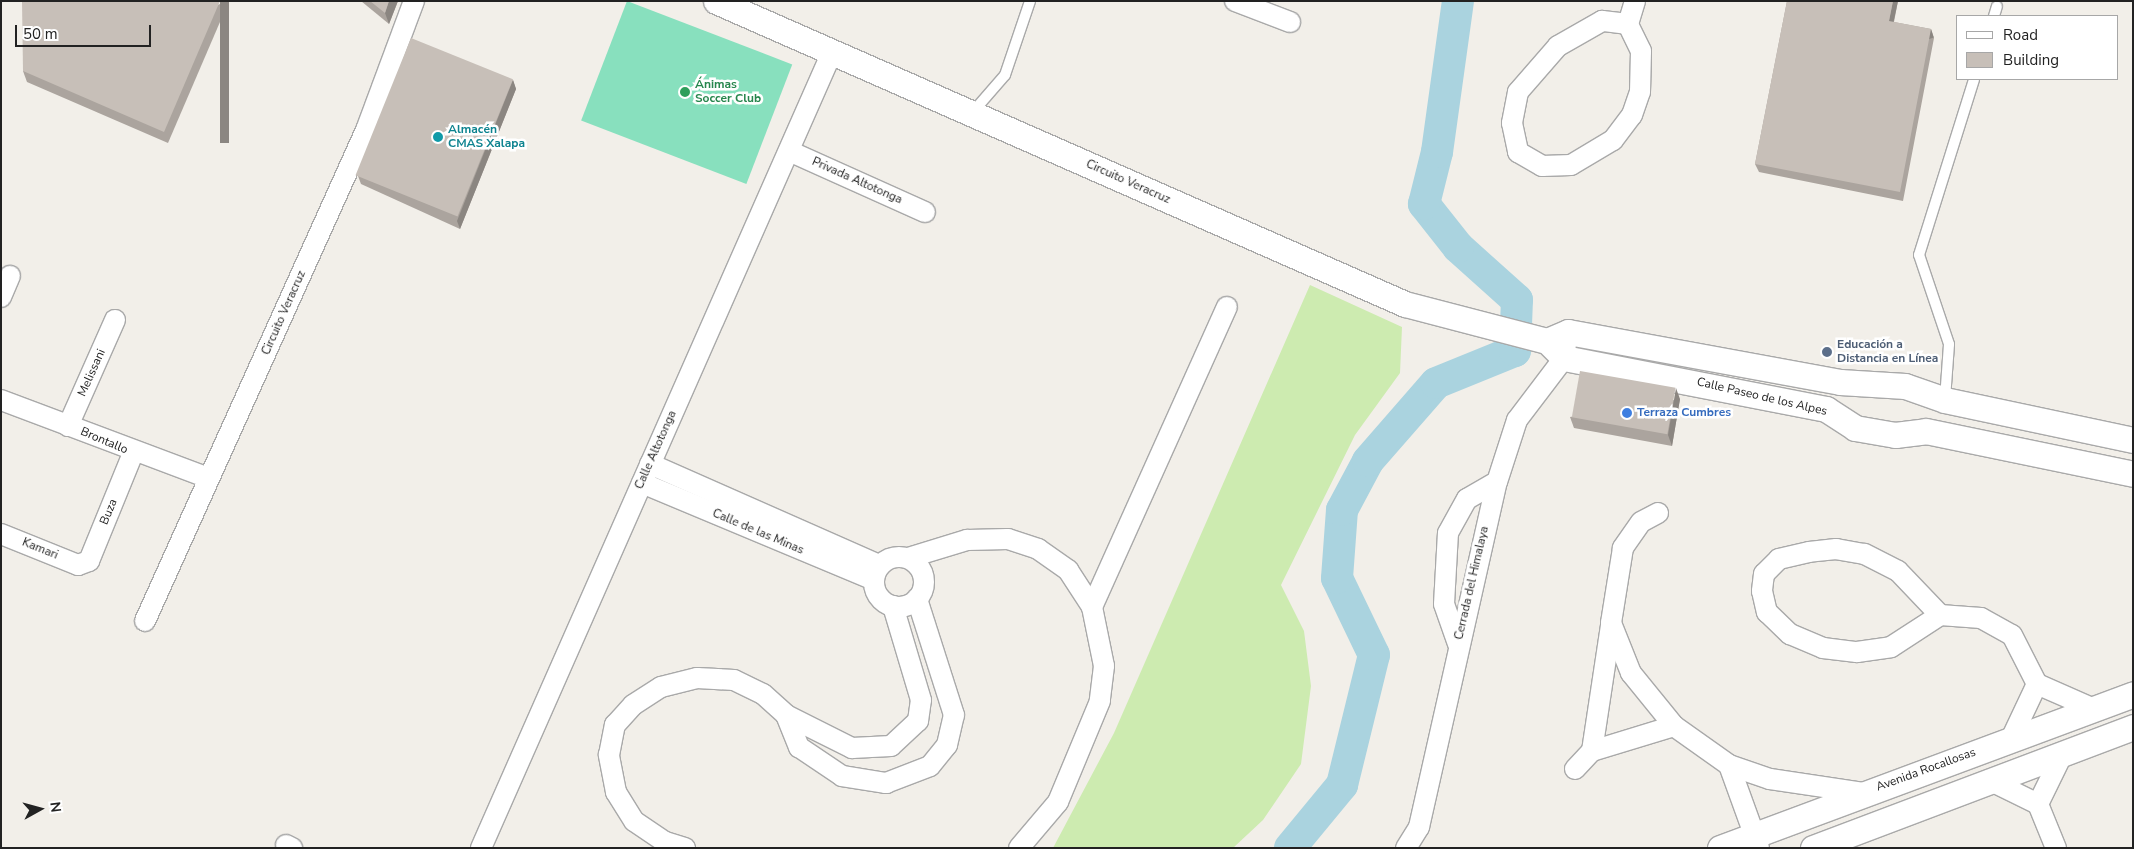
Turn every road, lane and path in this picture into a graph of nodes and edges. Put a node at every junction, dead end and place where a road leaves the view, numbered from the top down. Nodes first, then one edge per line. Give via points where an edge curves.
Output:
1 (414, 1) edge
2 (716, 1) edge
3 (1030, 1) edge
4 (1235, 1) edge
5 (1635, 1) edge
6 (1290, 22) dead end
7 (1628, 24) junction
8 (832, 52) junction
9 (1974, 80) edge
10 (971, 114) junction
11 (788, 151) junction
12 (925, 212) dead end
13 (10, 276) dead end
14 (1, 297) edge
15 (1227, 307) dead end
16 (115, 320) dead end
17 (1553, 342) junction
18 (1938, 398) junction
19 (1, 400) edge
20 (68, 426) junction
21 (1926, 431) junction
22 (2133, 440) edge
23 (133, 453) junction
24 (650, 464) junction
25 (2133, 474) edge
26 (209, 478) junction
27 (1497, 482) junction
28 (642, 483) junction
29 (710, 490) junction
30 (702, 509) junction
31 (1658, 513) dead end
32 (780, 531) junction
33 (1, 534) edge
34 (78, 565) joint
35 (915, 565) junction
36 (876, 573) junction
37 (917, 600) junction
38 (893, 606) junction
39 (1092, 607) junction
40 (1940, 614) junction
41 (145, 621) dead end
42 (1611, 623) junction
43 (1458, 644) junction
44 (2038, 684) junction
45 (2133, 694) edge
46 (2094, 709) junction
47 (786, 715) junction
48 (1674, 726) junction
49 (2133, 727) edge
50 (2011, 739) junction
51 (1592, 751) junction
52 (2063, 753) junction
53 (1729, 765) junction
54 (1575, 770) dead end
55 (1919, 773) junction
56 (1989, 780) junction
57 (1865, 793) junction
58 (1930, 802) junction
59 (2038, 804) junction
60 (1757, 841) edge
61 (481, 848) edge
62 (685, 848) edge
63 (1019, 848) edge
64 (1406, 848) edge
65 (1720, 848) edge
66 (1813, 848) edge
67 (2056, 848) edge

1 - 26 street, Circuito Veracruz via 366,130
2 - 8 street, Circuito Veracruz
3 - 10 lane via 1005,75
4 - 6 street
5 - 7 street
7 - 7 street via 1602,21 1558,46 1518,92 1512,123 1518,152 1542,166 1571,166 1613,140 1632,115 1640,92 1641,51
8 - 10 street, Circuito Veracruz
8 - 11 street, Calle Altotonga
9 - 18 lane via 1918,254 1949,344
10 - 17 street, Circuito Veracruz via 1405,304
11 - 12 street, Privada Altotonga
11 - 24 street, Calle Altotonga
13 - 14 street
15 - 39 street
16 - 20 street, Melissani
17 - 18 street via 1840,382 1905,386
17 - 21 street, Calle Paseo de los Alpes via 1826,409 1855,428 1895,435
17 - 27 street, Cerrada del Himalaya via 1518,420
18 - 21 street
18 - 22 street
19 - 20 street, Brontallo
20 - 23 street, Brontallo
21 - 25 street, Calle Paseo de los Alpes
23 - 26 street, Brontallo
23 - 34 street, Buza via 89,561
24 - 28 street, Calle Altotonga
24 - 29 street, Calle de las Minas
26 - 41 street, Circuito Veracruz
27 - 43 street, Cerrada del Himalaya
27 - 43 street via 1467,499 1448,533 1444,604
28 - 30 street, Calle de las Minas
28 - 61 street, Calle Altotonga
29 - 30 street
29 - 32 street, Calle de las Minas
30 - 32 street, Calle de las Minas
31 - 42 street via 1641,522 1623,548
32 - 36 street, Calle de las Minas
33 - 34 street, Kamari
35 - 36 street via 893,557
35 - 37 street via 924,586
35 - 39 street via 941,548 988,538 1038,549 1068,570
36 - 38 street via 878,597
37 - 38 street
37 - 47 street via 954,715 947,745 930,766 886,783 842,776 799,746
38 - 47 street via 921,700 918,721 906,735 891,746 852,748
39 - 63 street via 1104,666 1100,701 1058,802
40 - 40 street via 1898,571 1864,554 1836,549 1809,552 1779,559 1764,574 1762,591 1767,612 1790,634 1823,648 1857,652 1891,647
40 - 44 street via 1981,618 2012,635
42 - 48 street via 1631,673
42 - 51 street
43 - 64 street, Cerrada del Himalaya via 1419,827
44 - 46 street
44 - 50 street
45 - 46 street, Avenida Rocallosas
46 - 50 street, Avenida Rocallosas
47 - 62 street via 762,694 734,680 697,678 661,687 634,705 615,725 609,756 616,792 634,821 665,842
48 - 51 street
48 - 53 street
49 - 52 street
50 - 55 street, Avenida Rocallosas
51 - 54 street
52 - 56 street
52 - 59 street
53 - 57 street via 1770,779
53 - 60 street
55 - 57 street, Avenida Rocallosas
55 - 58 street
56 - 58 street
56 - 59 street
57 - 60 street, Avenida Rocallosas
58 - 66 street
59 - 67 street
60 - 65 street, Avenida Rocallosas

